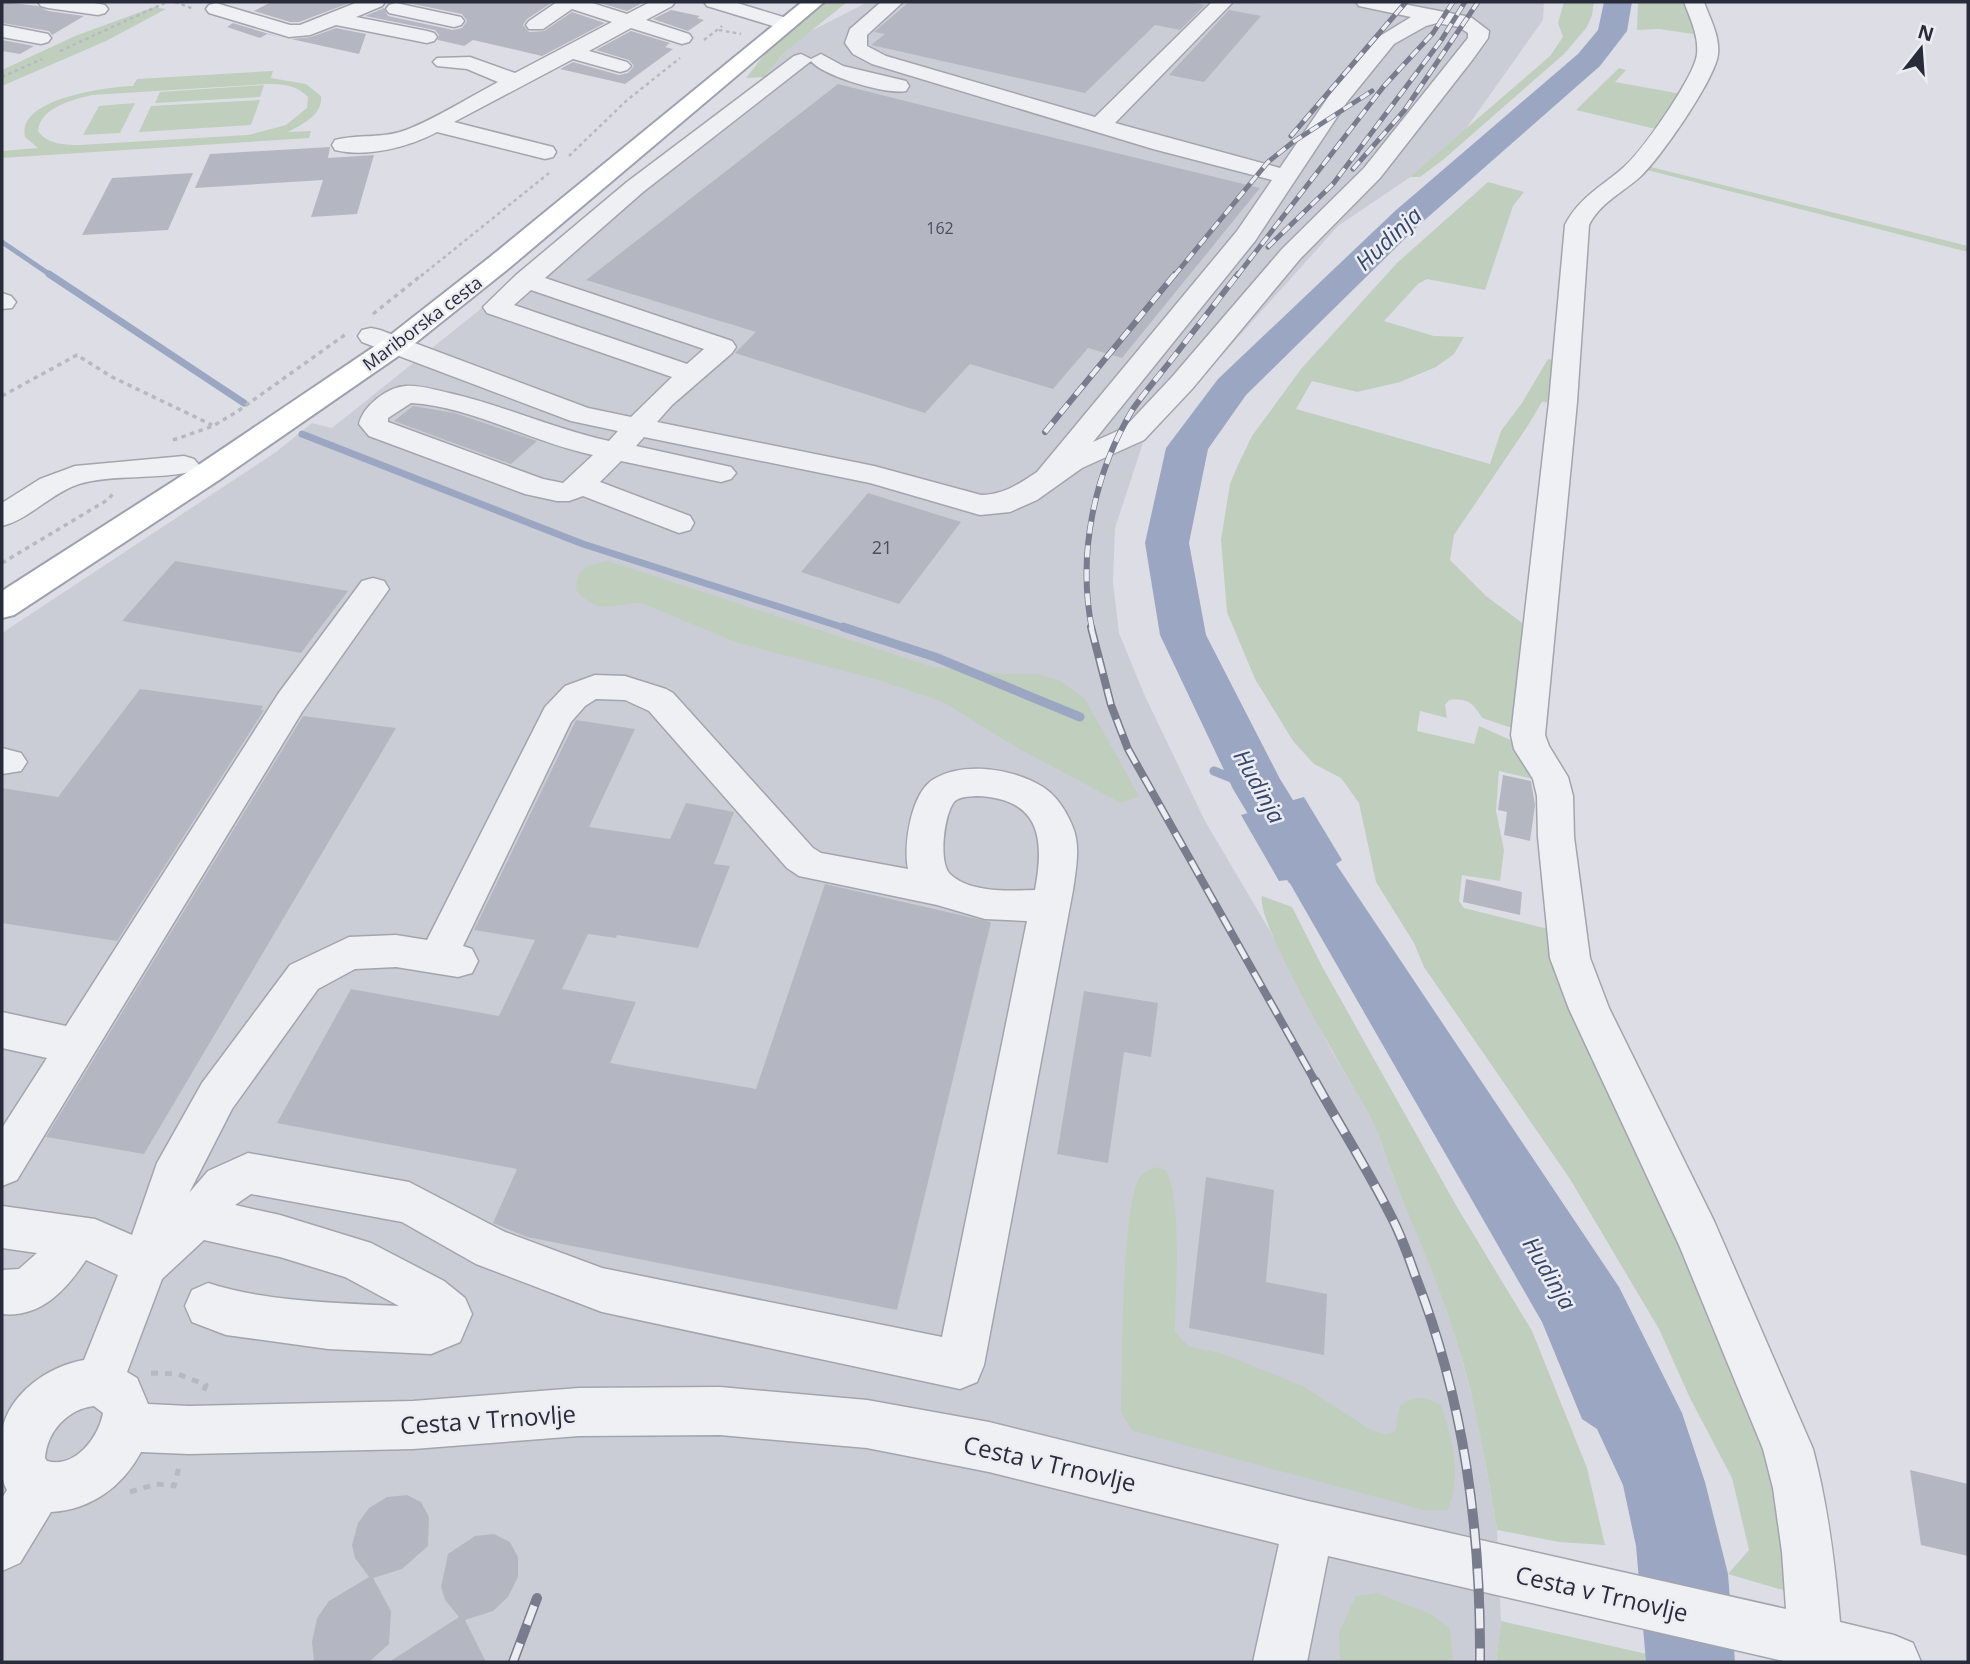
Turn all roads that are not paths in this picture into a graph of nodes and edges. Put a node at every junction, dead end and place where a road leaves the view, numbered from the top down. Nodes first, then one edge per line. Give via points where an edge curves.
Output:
1 (48, 2) edge
2 (570, 2) edge
3 (665, 2) edge
4 (713, 2) edge
5 (814, 2) edge
6 (893, 2) edge
7 (1223, 2) edge
8 (1366, 2) edge
9 (1694, 2) edge
10 (372, 3) edge
11 (98, 9) dead end
12 (216, 9) dead end
13 (784, 13) edge
14 (761, 17) junction
15 (1437, 17) junction
16 (336, 19) junction
17 (631, 20) junction
18 (454, 21) dead end
19 (536, 25) dead end
20 (2, 31) edge
21 (727, 34) road end
22 (427, 37) dead end
23 (41, 38) dead end
24 (687, 46) road end
25 (570, 52) junction
26 (444, 62) dead end
27 (620, 66) dead end
28 (516, 80) junction
29 (924, 93) dead end
30 (434, 124) junction
31 (1100, 125) junction
32 (343, 145) dead end
33 (558, 164) joint
34 (1285, 176) junction
35 (524, 280) junction
36 (371, 333) junction
37 (691, 373) junction
38 (639, 427) junction
39 (616, 450) junction
40 (184, 465) junction
41 (721, 473) dead end
42 (1048, 478) junction
43 (575, 487) junction
44 (2, 516) edge
45 (679, 523) dead end
46 (2, 578) edge
47 (373, 589) dead end
48 (2, 607) edge
49 (940, 890) junction
50 (1050, 904) junction
51 (2, 1030) edge
52 (74, 1046) junction
53 (2, 1166) edge
54 (197, 1217) junction
55 (2, 1227) edge
56 (76, 1237) junction
57 (145, 1265) junction
58 (2, 1292) edge
59 (208, 1306) dead end
60 (99, 1382) junction
61 (127, 1427) junction
62 (13, 1431) edge
63 (39, 1485) junction
64 (1308, 1525) junction
65 (2, 1545) edge
66 (1815, 1643) junction
67 (1280, 1662) edge
68 (1894, 1662) edge

1 - 11 street
2 - 17 street
2 - 19 street
3 - 17 street
4 - 14 street
5 - 13 main road, Mariborska cesta
6 - 31 street via 857,33 855,43 860,50 879,60
7 - 31 street
8 - 15 street
9 - 66 street via 1706,34 1706,62 1642,161 1629,176 1590,202 1577,225 1528,735 1555,796 1570,958 1589,1009 1698,1236 1788,1449 1808,1552
10 - 16 street
10 - 18 street
12 - 16 street via 289,31
13 - 14 main road, Mariborska cesta
13 - 36 main road, Mariborska cesta via 508,255
14 - 21 main road, Mariborska cesta
15 - 34 street via 1419,21 1387,40 1339,98
15 - 42 street via 1472,24 1479,31 1478,38 1372,173 1291,254 1134,434
16 - 22 street
17 - 24 street
17 - 25 street
20 - 23 street
25 - 27 street
25 - 28 street
26 - 28 street via 487,68
28 - 30 street
29 - 35 street via 811,60 644,180
30 - 32 street via 388,142
30 - 33 street
31 - 34 street
33 - 36 main road, Mariborska cesta
34 - 42 street via 1246,236
35 - 37 street via 496,307
35 - 37 street via 723,347
36 - 38 street via 544,403
36 - 40 main road, Mariborska cesta via 286,398
36 - 48 main road, Mariborska cesta via 208,473
37 - 38 street
38 - 39 street
38 - 42 street via 874,475 980,505 999,505
39 - 41 street
39 - 43 street
39 - 43 street via 577,443 422,395 405,394 375,414 373,424 379,430 521,483 559,494
40 - 44 street via 75,475
40 - 46 main road, Mariborska cesta
43 - 45 street
47 - 52 street via 290,703
49 - 50 street via 999,905 1025,908
49 - 50 street via 925,864 934,802 947,789 996,784 1034,800 1052,819 1060,844 1060,867
49 - 57 street via 812,866 661,702 647,692 588,689 570,700 557,716 448,959 396,951 349,953 304,977 217,1096 173,1177
50 - 54 street via 960,1365 602,1290 492,1250 410,1203 248,1172 224,1185
51 - 52 street
52 - 53 street
54 - 57 street
54 - 59 street via 355,1258 428,1297 449,1314 441,1328 431,1331 328,1325
55 - 56 street
56 - 57 street via 95,1240
56 - 58 street via 44,1280 14,1295
57 - 60 street
60 - 61 street via 123,1396
60 - 62 street via 65,1389
61 - 63 street via 114,1452 92,1474 73,1484
61 - 64 street, Cesta v Trnovlje via 413,1425 579,1412 720,1411 867,1424 989,1447
62 - 63 street via 20,1465 27,1478
63 - 65 street
64 - 66 street, Cesta v Trnovlje
64 - 67 street
66 - 68 street, Cesta v Trnovlje

